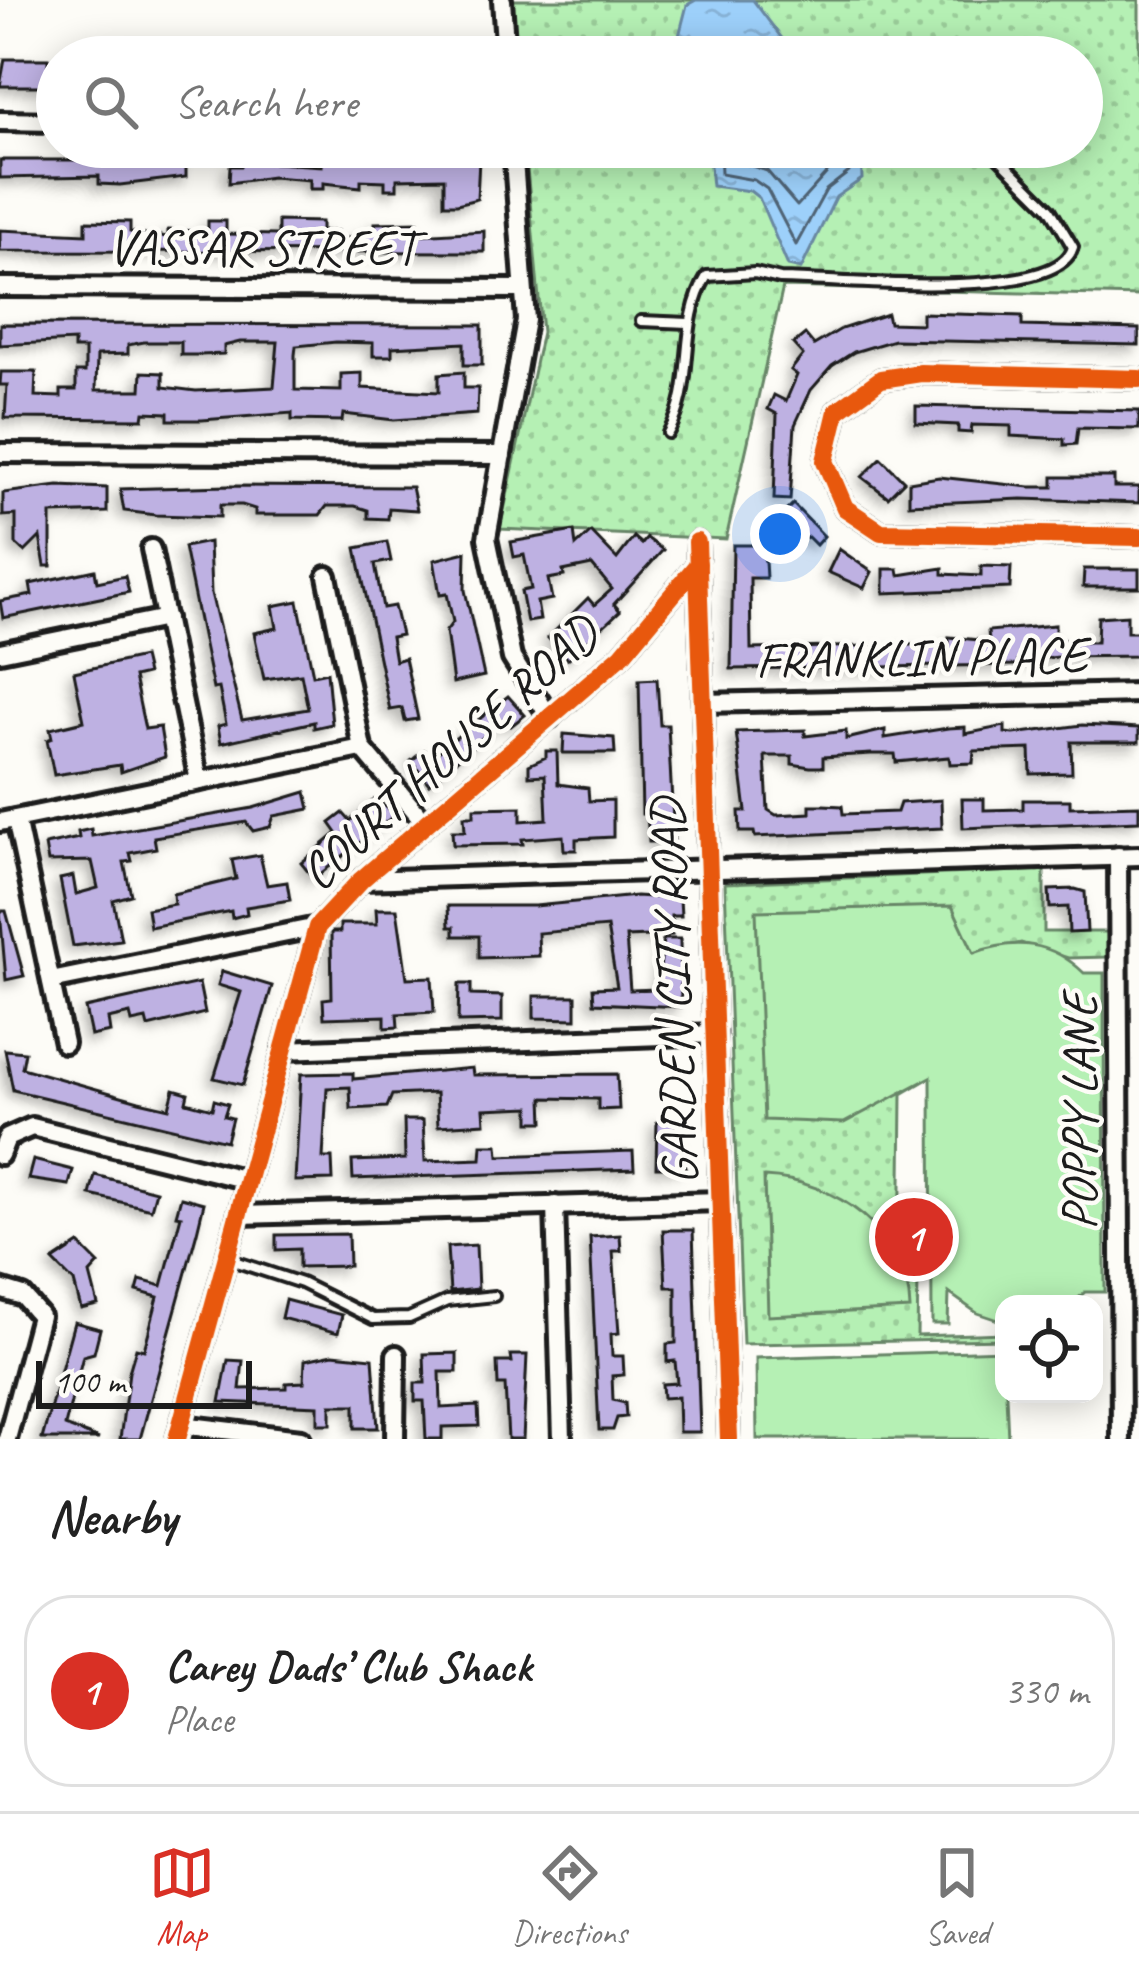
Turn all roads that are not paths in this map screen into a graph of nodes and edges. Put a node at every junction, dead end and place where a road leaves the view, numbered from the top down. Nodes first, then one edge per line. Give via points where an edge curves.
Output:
1 (502, 0) edge
2 (505, 36) edge
3 (0, 122) edge
4 (36, 122) edge
5 (514, 168) edge
6 (1008, 168) edge
7 (0, 287) edge
8 (523, 289) junction
9 (641, 321) dead end
10 (689, 323) junction
11 (1139, 379) edge
12 (668, 433) dead end
13 (0, 453) edge
14 (502, 455) junction
15 (1139, 537) edge
16 (697, 542) dead end
17 (151, 549) dead end
18 (698, 564) junction
19 (327, 576) dead end
20 (166, 618) junction
21 (0, 652) edge
22 (1139, 693) edge
23 (704, 703) junction
24 (550, 718) junction
25 (362, 748) junction
26 (199, 781) junction
27 (8, 820) edge
28 (426, 824) junction
29 (1118, 856) junction
30 (1139, 856) edge
31 (710, 868) junction
32 (361, 880) junction
33 (317, 927) junction
34 (51, 981) junction
35 (715, 1034) junction
36 (64, 1043) dead end
37 (283, 1050) junction
38 (0, 1155) edge
39 (248, 1180) junction
40 (721, 1201) junction
41 (555, 1205) junction
42 (238, 1215) junction
43 (227, 1258) junction
44 (0, 1289) edge
45 (494, 1296) dead end
46 (396, 1354) dead end
47 (179, 1432) edge
48 (7, 1439) edge
49 (296, 1439) edge
50 (395, 1439) edge
51 (562, 1439) edge
52 (729, 1439) edge
53 (1121, 1439) edge

1 - 2 street
3 - 4 street
5 - 8 street
6 - 10 lane via 1064,226 1069,259 1029,279 983,284 707,276
7 - 8 street, VASSAR STREET
8 - 14 street via 525,330
9 - 10 lane
10 - 12 lane via 686,381
11 - 15 street via 893,375 862,388 838,411 825,461 845,508 881,532
13 - 14 street
14 - 24 street via 487,538 512,658
16 - 18 street, GARDEN CITY ROAD
17 - 20 street
18 - 23 street, GARDEN CITY ROAD
18 - 24 street, COURT HOUSE ROAD via 622,655
19 - 25 street
20 - 21 street
20 - 26 street
22 - 23 street, FRANKLIN PLACE
23 - 31 street, GARDEN CITY ROAD
24 - 28 street, COURT HOUSE ROAD
25 - 26 street
25 - 28 street
26 - 27 street
27 - 34 street
28 - 32 street, COURT HOUSE ROAD
29 - 30 street
29 - 31 street
29 - 53 street, POPPY LANE via 1128,1292
31 - 32 street
31 - 35 street, GARDEN CITY ROAD
32 - 33 street, COURT HOUSE ROAD
33 - 34 street
33 - 37 street, COURT HOUSE ROAD
34 - 36 street
35 - 37 street
35 - 40 street, GARDEN CITY ROAD
37 - 39 street, COURT HOUSE ROAD
38 - 39 street via 8,1138 32,1127
39 - 42 street, COURT HOUSE ROAD
40 - 41 street
40 - 52 street, GARDEN CITY ROAD
41 - 42 street
41 - 51 street
42 - 43 street, COURT HOUSE ROAD
43 - 45 lane via 374,1319
43 - 47 street, COURT HOUSE ROAD
44 - 48 street via 23,1296 40,1316
46 - 50 street
47 - 49 street

